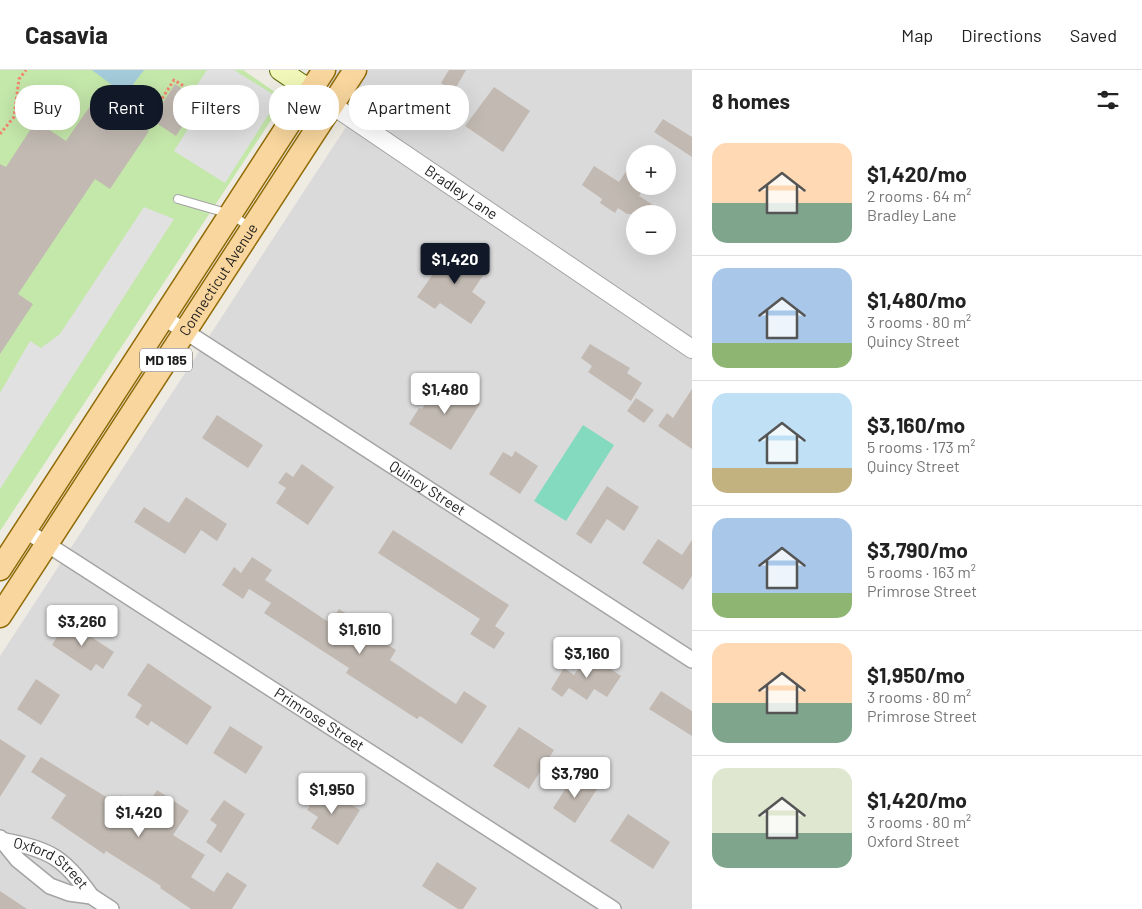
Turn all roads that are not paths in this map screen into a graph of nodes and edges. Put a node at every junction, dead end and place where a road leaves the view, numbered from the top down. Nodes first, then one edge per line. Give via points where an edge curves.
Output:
1 (280, 70) edge
2 (324, 70) edge
3 (355, 70) edge
4 (302, 85) edge
5 (314, 85) edge
6 (339, 94) edge
7 (339, 110) edge
8 (284, 130) edge
9 (316, 130) edge
10 (178, 199) dead end
11 (230, 214) junction
12 (252, 228) junction
13 (163, 317) junction
14 (185, 331) junction
15 (692, 349) edge
16 (25, 530) junction
17 (47, 544) junction
18 (0, 569) edge
19 (0, 616) edge
20 (692, 660) edge
21 (2, 840) edge
22 (91, 896) junction
23 (111, 909) edge
24 (613, 909) edge

1 - 4 main road, Bradley Lane
2 - 5 main road, Connecticut Avenue / MD 185
3 - 6 main road, Connecticut Avenue / MD 185
7 - 15 street, Bradley Lane
8 - 11 main road, Connecticut Avenue / MD 185
9 - 12 main road, Connecticut Avenue / MD 185
10 - 11 lane
11 - 12 lane
11 - 13 main road, Connecticut Avenue / MD 185
12 - 14 main road, Connecticut Avenue / MD 185
13 - 14 street, Quincy Street
13 - 16 main road, Connecticut Avenue / MD 185
14 - 17 main road, Connecticut Avenue / MD 185
14 - 20 street, Quincy Street
16 - 17 street, Primrose Street
16 - 18 main road, Connecticut Avenue / MD 185
17 - 19 main road, Connecticut Avenue / MD 185
17 - 24 street, Primrose Street
21 - 22 street, Oxford Street via 18,860 50,886
21 - 22 street, Oxford Street via 47,852 64,864
22 - 23 street, Oxford Street

